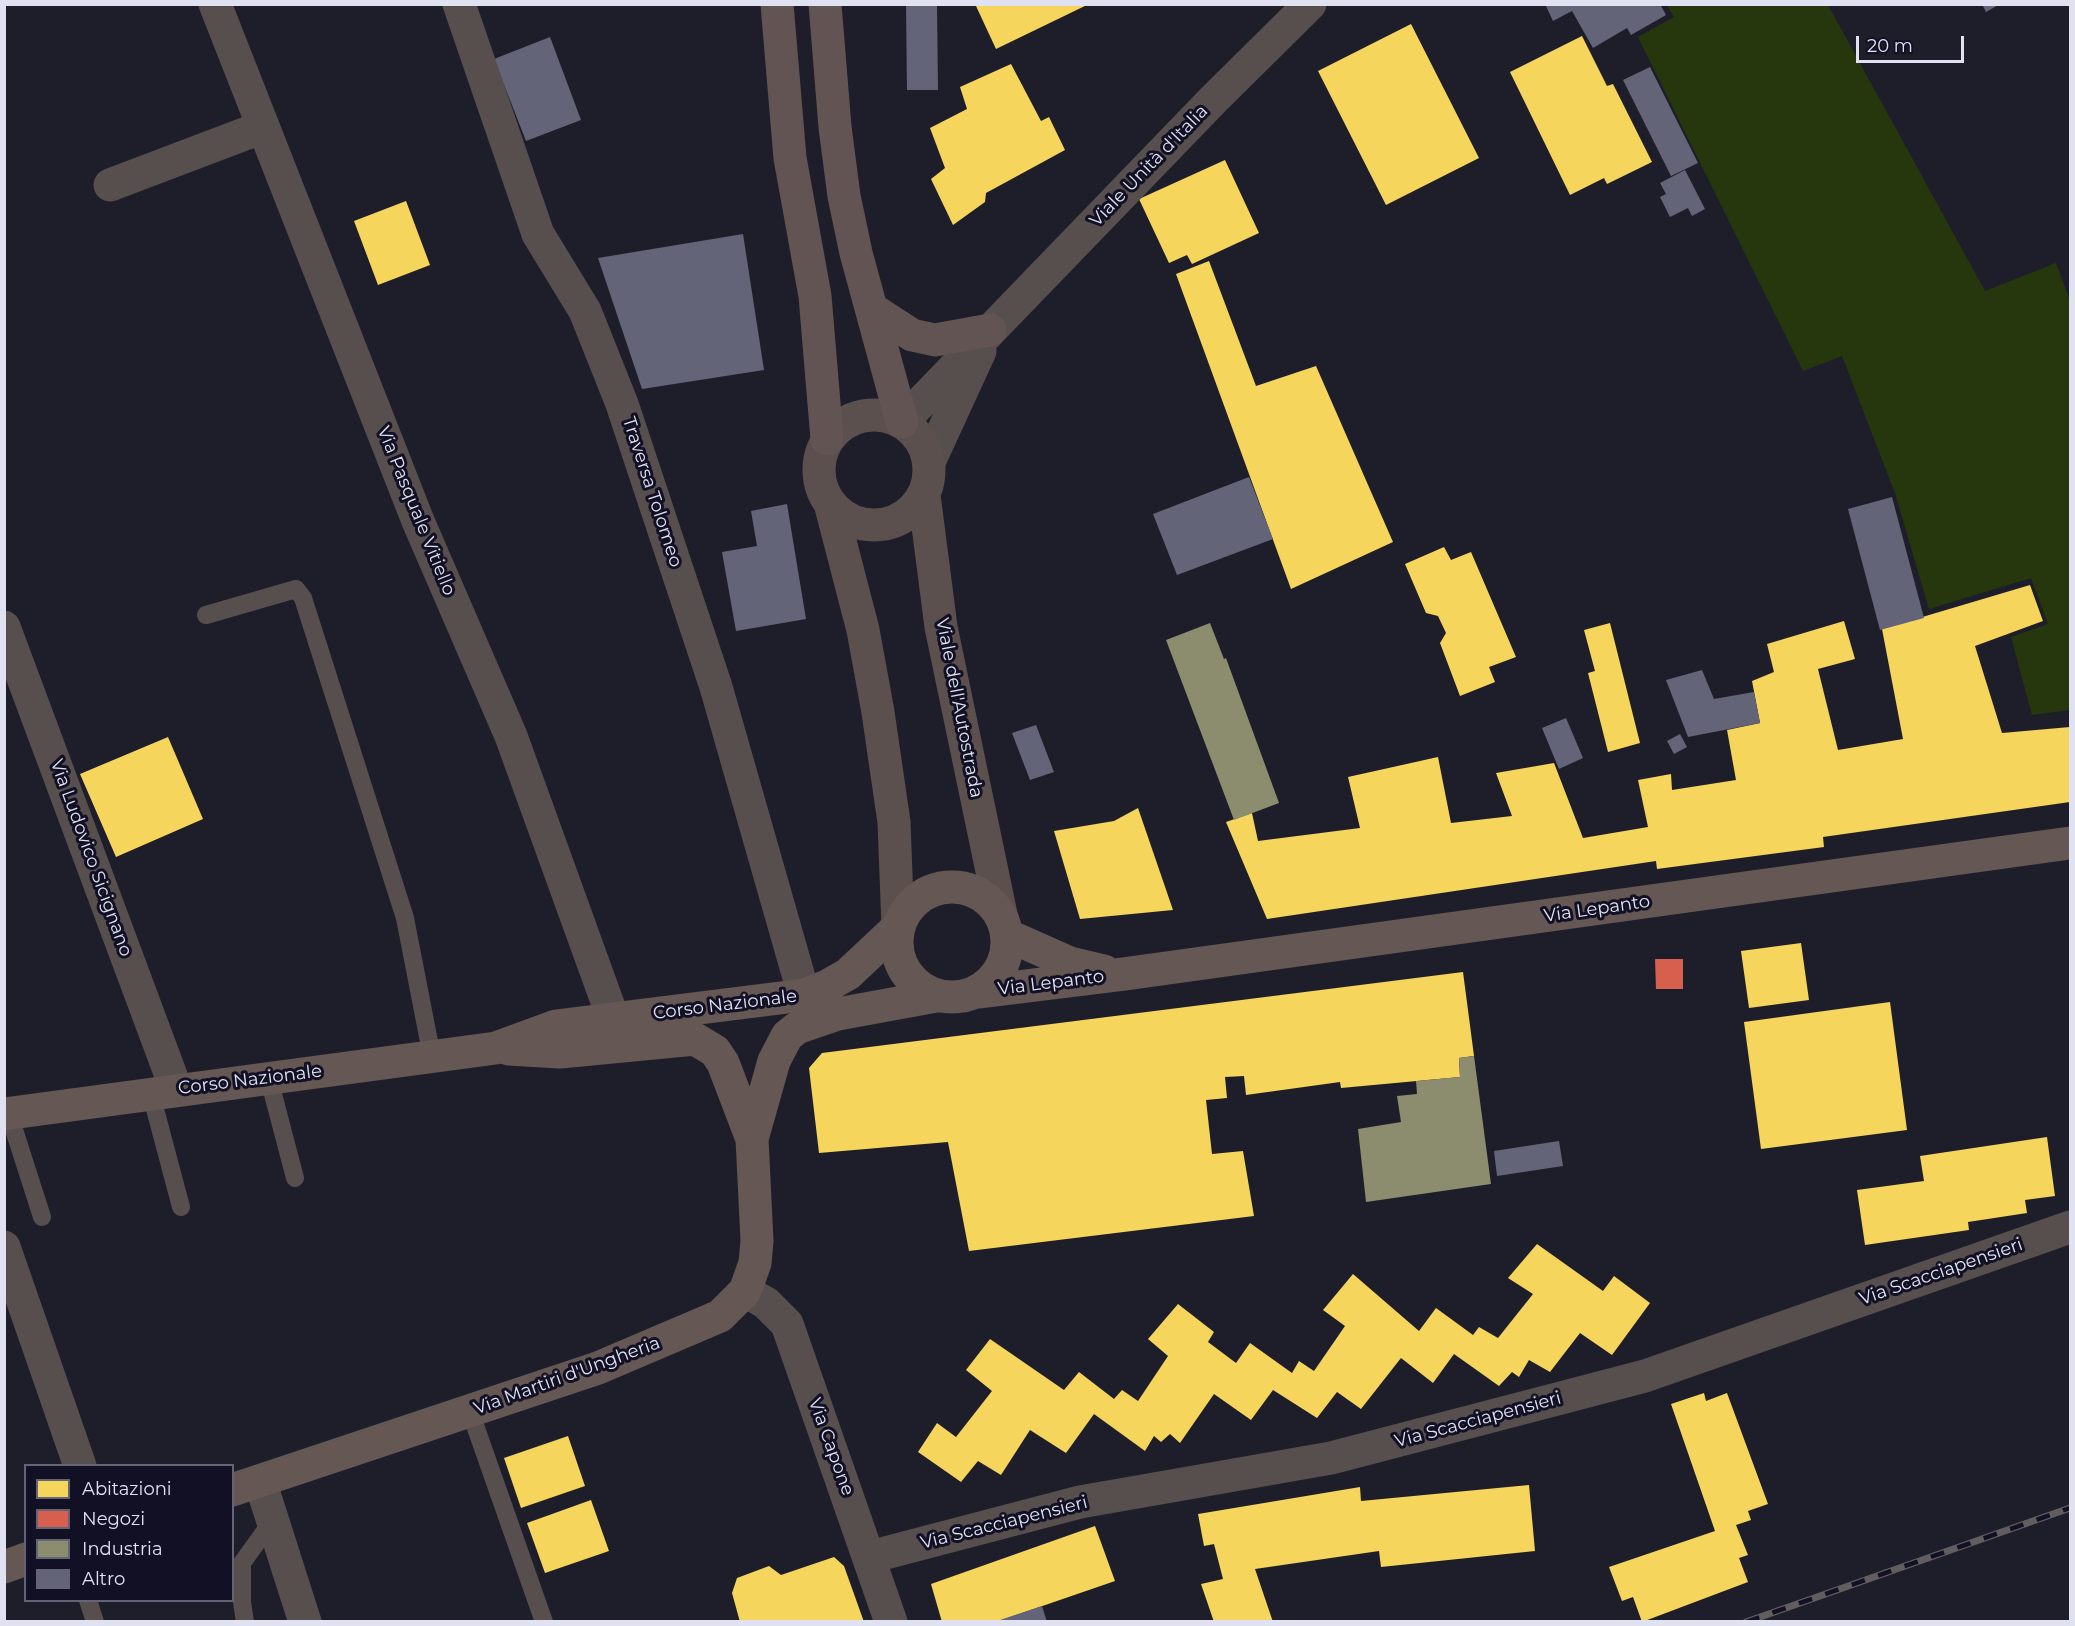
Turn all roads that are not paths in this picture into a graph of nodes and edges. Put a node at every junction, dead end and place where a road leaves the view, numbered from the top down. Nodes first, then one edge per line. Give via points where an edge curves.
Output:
1 (215, 4) edge
2 (459, 4) edge
3 (777, 4) edge
4 (825, 4) edge
5 (1310, 4) edge
6 (263, 127) junction
7 (110, 185) dead end
8 (872, 309) junction
9 (990, 330) junction
10 (902, 422) junction
11 (827, 439) junction
12 (929, 462) junction
13 (924, 495) junction
14 (830, 503) junction
15 (206, 615) dead end
16 (4, 627) edge
17 (2070, 843) edge
18 (898, 927) junction
19 (1005, 927) junction
20 (1124, 974) junction
21 (978, 992) junction
22 (804, 995) junction
23 (936, 996) junction
24 (613, 1018) junction
25 (496, 1048) junction
26 (432, 1057) junction
27 (268, 1079) junction
28 (164, 1092) junction
29 (7, 1114) edge
30 (752, 1139) junction
31 (295, 1178) dead end
32 (181, 1207) dead end
33 (42, 1216) dead end
34 (2070, 1227) edge
35 (4, 1247) edge
36 (745, 1291) junction
37 (470, 1411) junction
38 (79, 1464) edge
39 (246, 1486) edge
40 (273, 1520) junction
41 (870, 1557) junction
42 (24, 1560) edge
43 (4, 1567) edge
44 (89, 1602) edge
45 (95, 1622) edge
46 (245, 1622) edge
47 (305, 1622) edge
48 (544, 1622) edge
49 (891, 1622) edge

1 - 6 street, Via Pasquale Vitiello
2 - 22 street, Traversa Tolomeo via 538,234 585,311 622,404 716,687
3 - 11 highway via 790,158 815,296
4 - 8 highway via 844,196
5 - 9 street, Viale Unità d'Italia
6 - 7 street
6 - 24 street, Via Pasquale Vitiello via 418,521 511,736
8 - 9 highway via 912,335 935,340
8 - 10 highway
9 - 10 street, Viale Unità d'Italia
9 - 12 street, Viale Unità d'Italia
10 - 11 main road via 887,415 854,417
10 - 12 main road via 916,432
11 - 14 main road via 818,471
12 - 13 main road
13 - 14 main road via 900,519 872,525 842,515
13 - 19 main road, Viale dell'Autostrada via 942,627
14 - 18 main road via 864,630 878,712 894,822
15 - 26 lane via 296,589 303,598 405,918
16 - 28 street, Via Ludovico Sicignano
17 - 20 main road, Via Lepanto
18 - 19 main road via 916,899 948,887 981,894 993,905
18 - 22 main road, Corso Nazionale via 848,974
18 - 23 main road via 896,944 903,969 920,988
19 - 20 main road, Via Lepanto via 1070,963
19 - 21 main road via 1007,952 1002,968
20 - 21 main road, Via Lepanto
21 - 23 main road
22 - 24 main road, Corso Nazionale
23 - 30 main road, Corso Nazionale via 838,1014 797,1028 787,1036 774,1060
24 - 25 main road, Corso Nazionale via 556,1026
25 - 26 main road, Corso Nazionale
25 - 30 main road, Corso Nazionale via 560,1052 695,1039 707,1044 723,1063
26 - 27 main road, Corso Nazionale
27 - 28 main road, Corso Nazionale
27 - 31 lane
28 - 29 main road, Corso Nazionale
28 - 32 lane
29 - 33 lane
30 - 36 main road, Via Martiri d'Ungheria via 757,1240 755,1263
34 - 41 street, Via Scacciapensieri via 1645,1377 1331,1458 1080,1502
35 - 38 street
36 - 37 main road, Via Martiri d'Ungheria via 720,1316 696,1329 598,1368
36 - 41 street, Via Capone via 766,1303 787,1324
37 - 39 main road, Via Martiri d'Ungheria
37 - 48 lane
39 - 40 street
40 - 46 lane via 242,1563
40 - 47 street
41 - 49 street, Via Capone
42 - 43 main road
44 - 45 lane

